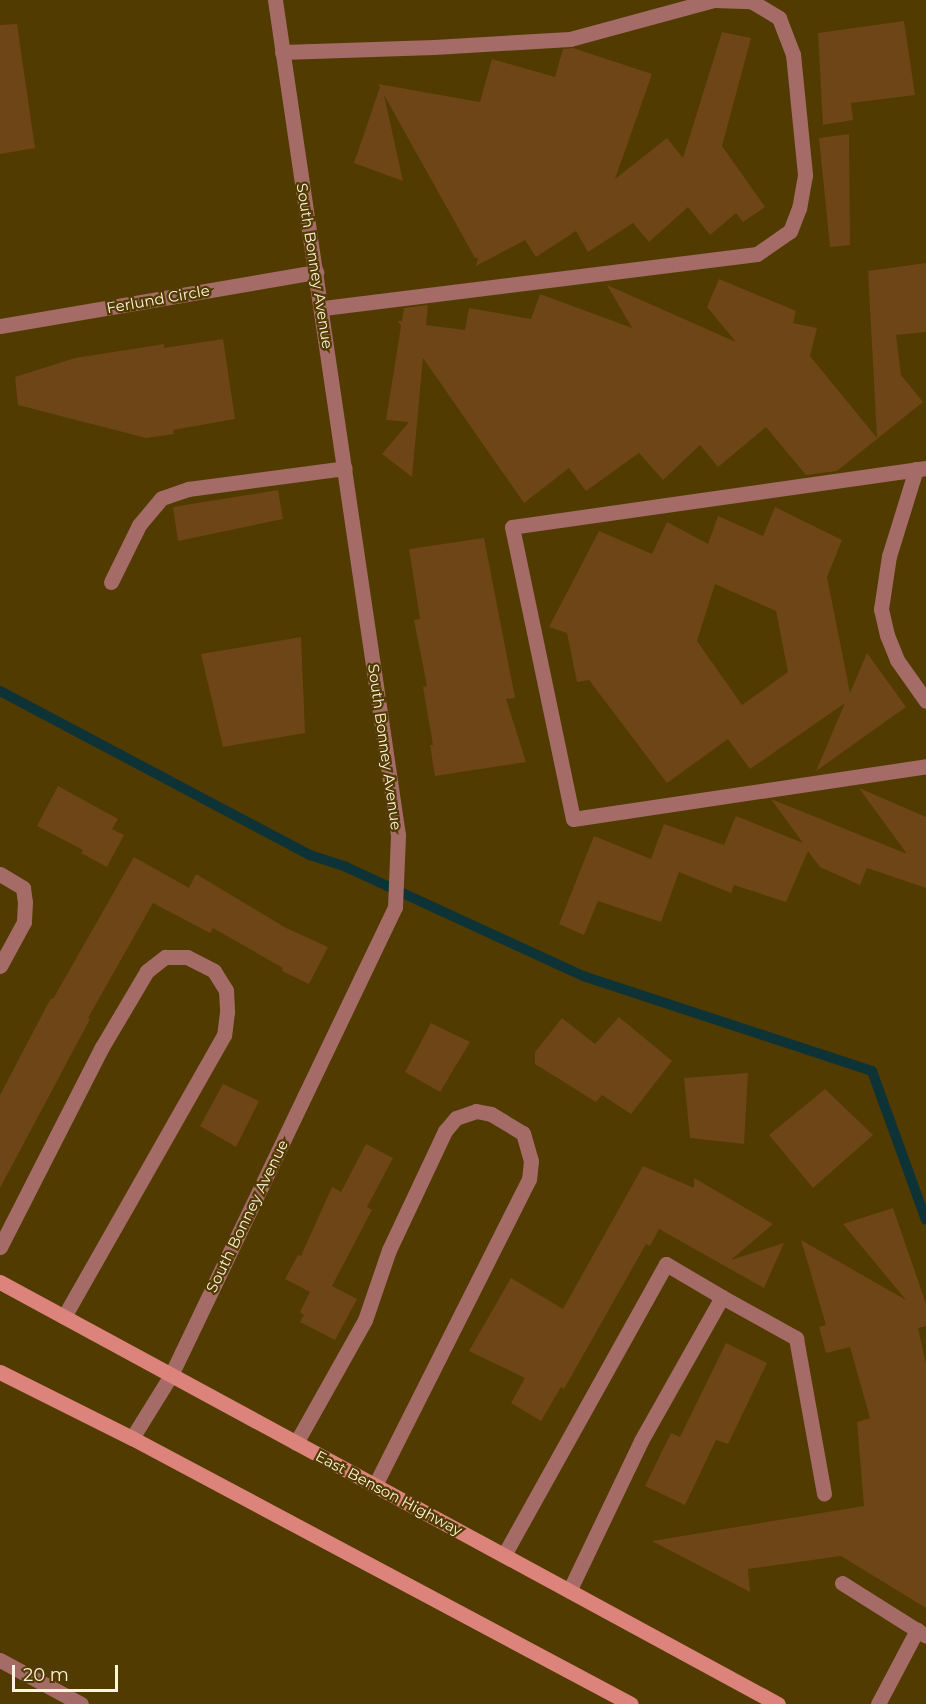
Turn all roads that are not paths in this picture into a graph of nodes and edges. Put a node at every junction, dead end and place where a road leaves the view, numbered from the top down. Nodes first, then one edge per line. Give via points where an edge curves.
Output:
1 (275, 0) edge
2 (282, 52) junction
3 (316, 272) junction
4 (321, 308) junction
5 (0, 326) edge
6 (345, 468) junction
7 (921, 468) edge
8 (111, 582) dead end
9 (926, 701) edge
10 (926, 766) edge
11 (0, 874) edge
12 (0, 966) edge
13 (0, 1247) edge
14 (0, 1282) edge
15 (722, 1297) junction
16 (64, 1317) junction
17 (0, 1372) edge
18 (171, 1375) junction
19 (132, 1438) junction
20 (296, 1443) junction
21 (375, 1485) junction
22 (824, 1493) dead end
23 (504, 1555) junction
24 (842, 1583) dead end
25 (569, 1591) junction
26 (922, 1633) edge
27 (0, 1660) edge
28 (81, 1704) edge
29 (631, 1704) edge
30 (778, 1704) edge
31 (878, 1704) edge

1 - 2 street, South Bonney Avenue
2 - 3 street, South Bonney Avenue
2 - 4 street via 570,39 714,0 751,2 779,18 793,54 805,175 790,231 758,254
3 - 4 street, South Bonney Avenue
3 - 5 street, Ferlund Circle
4 - 6 street, South Bonney Avenue
6 - 8 street via 188,489 162,498 140,525
6 - 18 street, South Bonney Avenue via 398,835 395,907
7 - 9 street via 890,556 881,609 897,660
7 - 10 street via 512,527 573,819
11 - 12 street via 23,888 25,902 24,922
13 - 16 street via 102,1047 147,971 165,957 188,957 214,971 226,990 224,1035
14 - 16 main road, East Benson Highway
15 - 22 street via 796,1338
15 - 23 street via 666,1264
15 - 25 street via 641,1441
16 - 18 main road, East Benson Highway
17 - 19 main road
18 - 19 street, South Bonney Avenue
18 - 20 main road, East Benson Highway
19 - 29 main road
20 - 21 main road, East Benson Highway
20 - 21 street via 365,1320 389,1250 446,1131 456,1118 476,1111 491,1114 523,1133 531,1161 529,1179
21 - 23 main road, East Benson Highway
23 - 25 main road, East Benson Highway
24 - 26 street
25 - 30 main road, East Benson Highway
26 - 31 street
27 - 28 street

